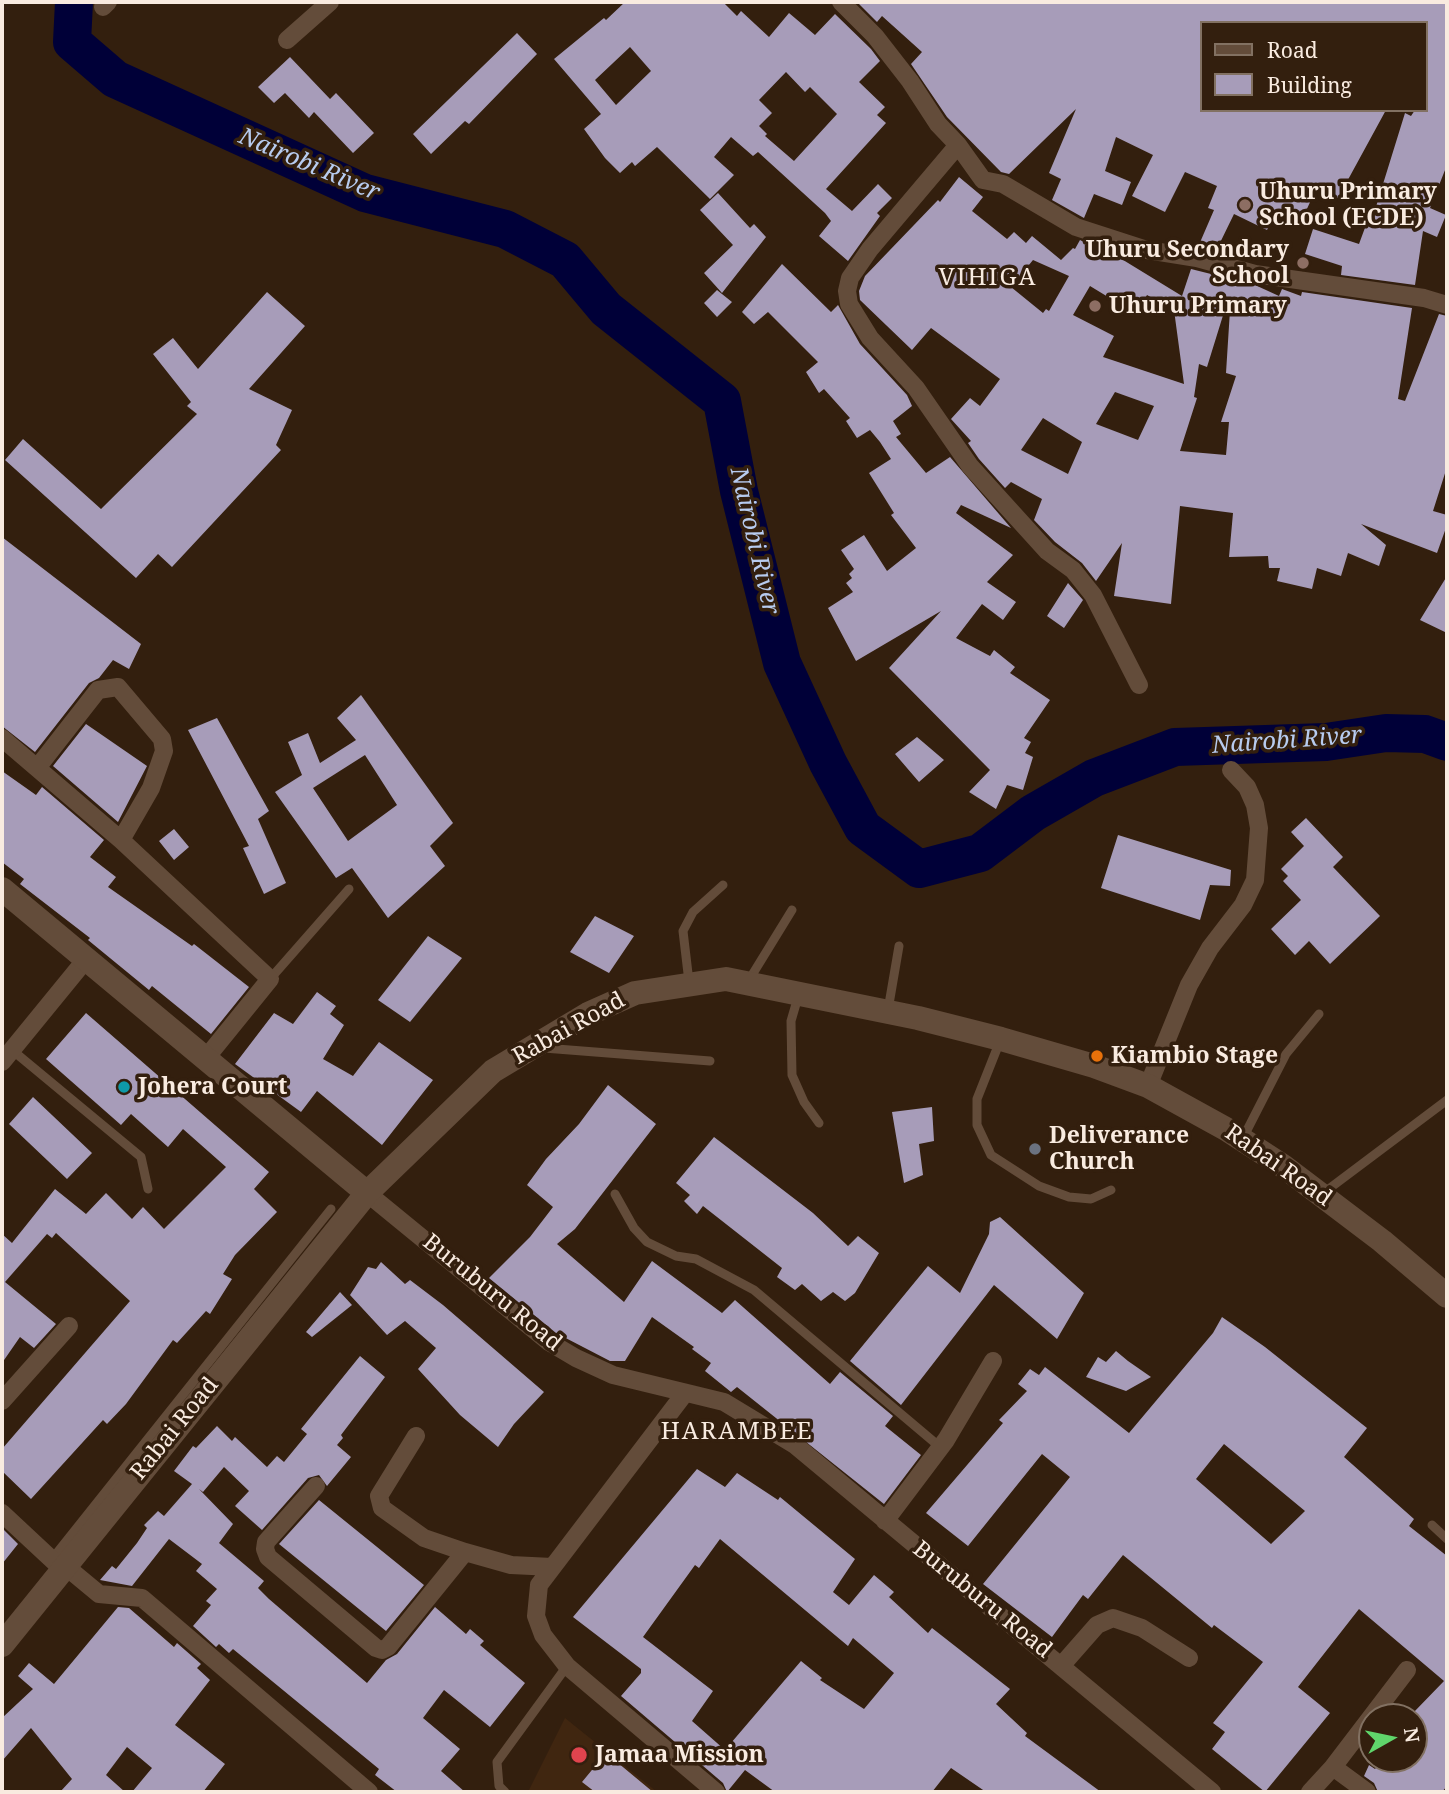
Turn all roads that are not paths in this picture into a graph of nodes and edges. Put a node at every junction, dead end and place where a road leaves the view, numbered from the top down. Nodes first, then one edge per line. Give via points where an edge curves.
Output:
1 (330, 2) edge
2 (841, 2) edge
3 (287, 40) dead end
4 (958, 145) junction
5 (1447, 305) edge
6 (1139, 685) dead end
7 (2, 738) edge
8 (37, 768) junction
9 (1231, 770) dead end
10 (121, 840) junction
11 (723, 885) dead end
12 (349, 888) dead end
13 (2, 889) edge
14 (792, 910) dead end
15 (899, 946) dead end
16 (87, 958) junction
17 (270, 979) junction
18 (690, 984) junction
19 (747, 984) junction
20 (799, 996) junction
21 (888, 1012) junction
22 (1319, 1014) dead end
23 (1001, 1039) junction
24 (533, 1047) junction
25 (7, 1056) edge
26 (205, 1058) junction
27 (710, 1061) dead end
28 (1148, 1086) junction
29 (1447, 1100) edge
30 (819, 1123) dead end
31 (1242, 1140) junction
32 (148, 1189) dead end
33 (1111, 1190) dead end
34 (367, 1193) junction
35 (615, 1194) dead end
36 (1320, 1195) junction
37 (331, 1209) dead end
38 (1447, 1296) edge
39 (69, 1326) dead end
40 (993, 1362) dead end
41 (685, 1393) junction
42 (2, 1401) edge
43 (416, 1436) dead end
44 (940, 1447) junction
45 (316, 1486) dead end
46 (2, 1513) edge
47 (885, 1521) junction
48 (1432, 1525) dead end
49 (1447, 1539) edge
50 (465, 1552) junction
51 (59, 1564) junction
52 (552, 1567) junction
53 (2, 1645) edge
54 (1189, 1658) dead end
55 (1062, 1665) junction
56 (567, 1666) junction
57 (1407, 1670) dead end
58 (1333, 1767) junction
59 (369, 1792) edge
60 (505, 1792) edge
61 (716, 1792) edge
62 (1212, 1792) edge
63 (1310, 1792) edge
64 (1367, 1792) edge

1 - 3 street
2 - 4 street via 875,36
4 - 5 street via 983,180 1003,184 1076,226 1147,250 1255,274
4 - 6 street via 850,278 849,304 870,338 916,388 970,466 1093,595
7 - 8 street
8 - 10 street
8 - 10 street via 98,690 118,687 157,733 164,751 151,788
9 - 28 street via 1247,787 1255,805 1259,828 1255,880 1189,985
10 - 17 street
11 - 18 lane via 693,912 683,931
12 - 17 lane
13 - 16 main road, Buruburu Road
14 - 19 lane
15 - 21 lane
16 - 25 street
16 - 26 main road, Buruburu Road
17 - 26 street
18 - 19 main road, Rabai Road via 726,979
18 - 24 main road, Rabai Road via 635,993
19 - 20 main road, Rabai Road
20 - 21 main road, Rabai Road
20 - 30 lane via 791,1021 792,1075
21 - 23 main road, Rabai Road
22 - 31 lane via 1286,1054
23 - 28 main road, Rabai Road
23 - 33 lane via 977,1099 977,1125 991,1154 1039,1186 1069,1197 1091,1199
24 - 27 lane
24 - 34 main road, Rabai Road via 493,1071
25 - 32 lane via 141,1157
26 - 34 main road, Buruburu Road
28 - 31 main road, Rabai Road
29 - 36 lane
31 - 36 main road, Rabai Road
34 - 41 street, Buruburu Road via 549,1342 613,1375
34 - 51 main road, Rabai Road
35 - 44 lane via 647,1242 676,1256 696,1259 754,1290
36 - 38 main road, Rabai Road
37 - 51 lane
39 - 42 street
40 - 44 street
41 - 47 street, Buruburu Road via 724,1402 795,1445
41 - 52 street
43 - 50 street via 379,1496 382,1508 425,1538
44 - 47 street
45 - 50 street via 266,1542 265,1549 268,1557 376,1648 388,1647
46 - 51 street
47 - 55 street, Buruburu Road
48 - 49 lane
50 - 52 street via 511,1566
51 - 53 main road, Rabai Road
51 - 59 street via 99,1594 142,1598
52 - 56 street via 539,1585 536,1616 543,1635
54 - 55 street via 1142,1628 1113,1618 1097,1625
55 - 62 street, Buruburu Road
56 - 60 lane via 497,1762 499,1786
56 - 61 street
57 - 58 street
58 - 63 street
58 - 64 street

